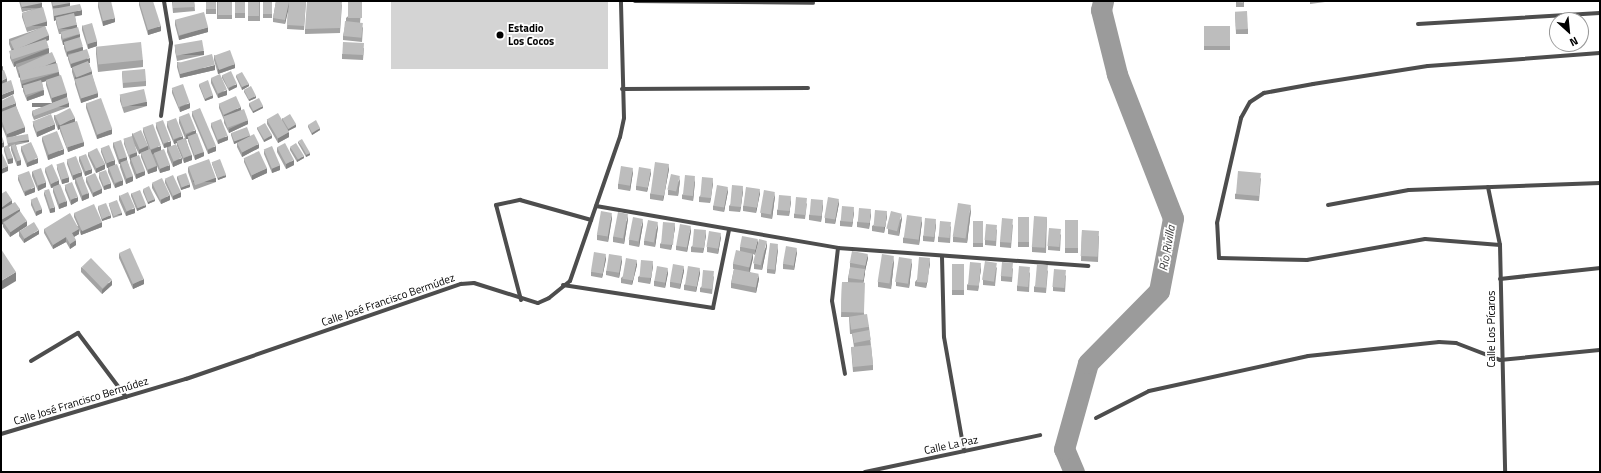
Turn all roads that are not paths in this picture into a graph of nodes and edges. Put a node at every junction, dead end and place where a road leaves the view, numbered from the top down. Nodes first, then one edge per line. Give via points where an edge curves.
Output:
1 (164, 1) edge
2 (621, 1) edge
3 (636, 1) edge
4 (813, 3) dead end
5 (1600, 13) edge
6 (1418, 24) dead end
7 (1600, 54) edge
8 (808, 88) dead end
9 (622, 89) junction
10 (161, 116) dead end
11 (1600, 183) edge
12 (1488, 186) junction
13 (1328, 205) dead end
14 (596, 206) junction
15 (591, 220) junction
16 (729, 230) junction
17 (1500, 245) junction
18 (838, 248) junction
19 (942, 257) junction
20 (1088, 266) dead end
21 (1600, 268) edge
22 (1500, 279) junction
23 (563, 285) junction
24 (520, 300) junction
25 (1600, 350) edge
26 (1500, 360) junction
27 (30, 361) dead end
28 (844, 374) dead end
29 (126, 397) junction
30 (1096, 418) dead end
31 (1, 434) edge
32 (1040, 435) dead end
33 (964, 451) junction
34 (865, 472) edge
35 (1505, 472) edge

1 - 10 street via 172,43
2 - 9 street, Calle José Francisco Bermúdez
3 - 4 street
5 - 6 street
7 - 17 street via 1428,66 1313,84 1264,94 1250,102 1241,118 1217,223 1218,258 1307,260 1425,239
8 - 9 street
9 - 14 street, Calle José Francisco Bermúdez via 620,137
11 - 12 street
12 - 13 street via 1410,190
12 - 17 street, Calle Los Pícaros
14 - 15 street, Calle José Francisco Bermúdez
14 - 16 street
15 - 23 street, Calle José Francisco Bermúdez via 570,281
15 - 24 street via 520,200 496,205
16 - 18 street
16 - 23 street via 713,308
17 - 22 street, Calle Los Pícaros
18 - 19 street
18 - 28 street via 832,301
19 - 20 street
19 - 33 street via 944,338
21 - 22 street
22 - 26 street, Calle Los Pícaros
23 - 24 street, Calle José Francisco Bermúdez via 538,303
24 - 29 street, Calle José Francisco Bermúdez via 474,283 461,284
25 - 26 street
26 - 30 street via 1456,343 1439,342 1308,356 1149,392
26 - 35 street, Calle Los Pícaros
27 - 29 street via 78,333
29 - 31 street, Calle José Francisco Bermúdez
32 - 33 street, Calle La Paz
33 - 34 street, Calle La Paz

